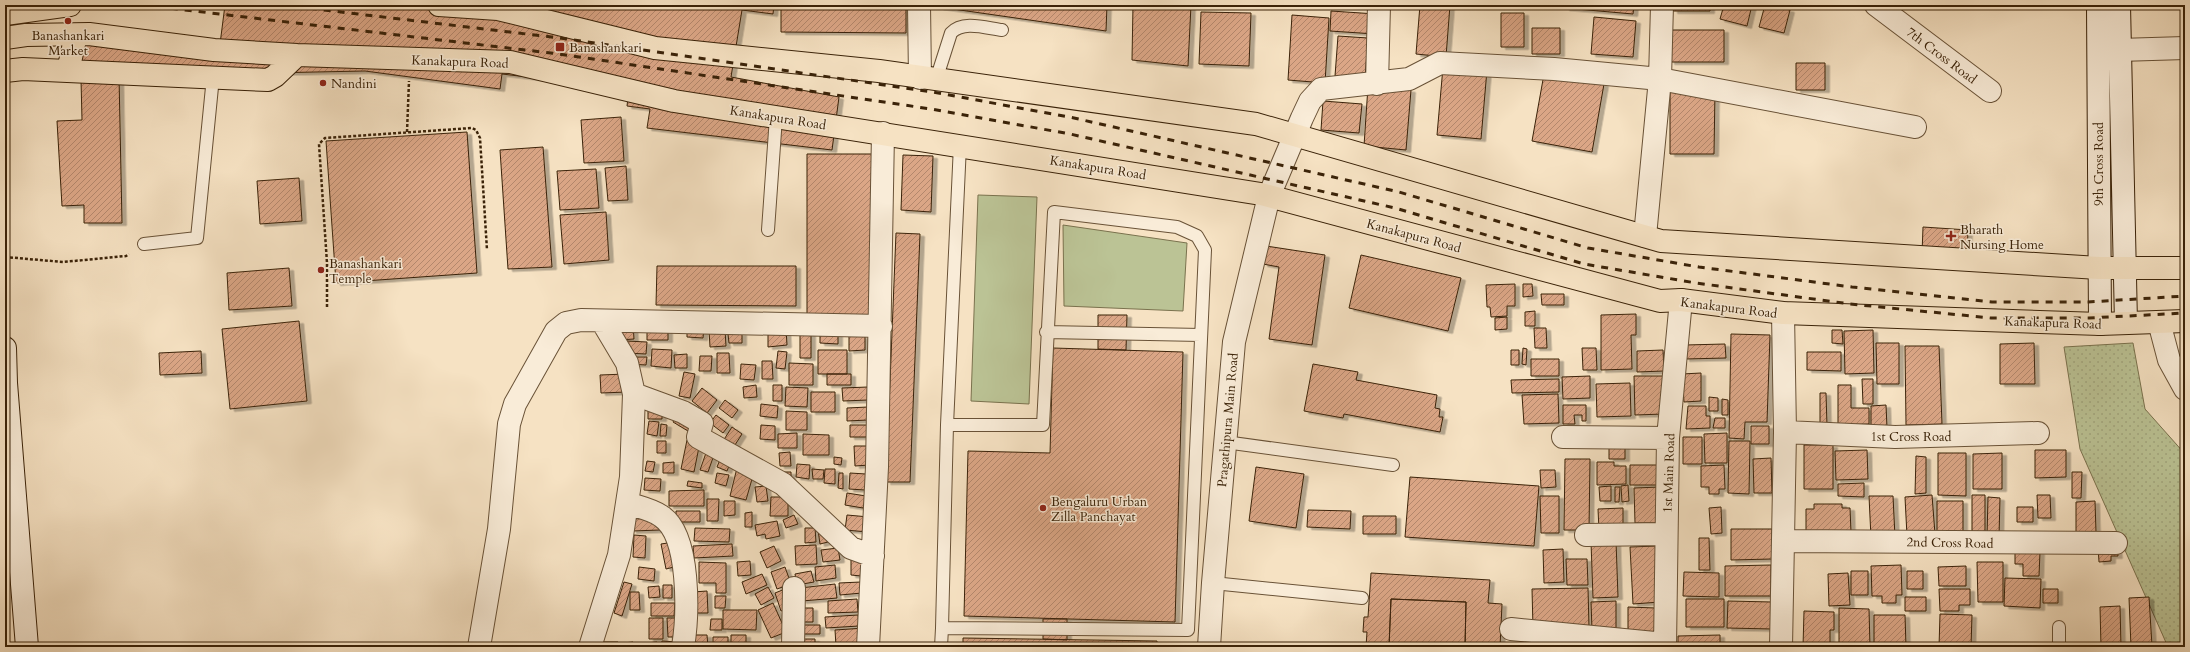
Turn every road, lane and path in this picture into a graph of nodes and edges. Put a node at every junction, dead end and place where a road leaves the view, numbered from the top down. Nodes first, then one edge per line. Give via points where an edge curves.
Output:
1 (70, 5) edge
2 (439, 5) edge
3 (919, 5) edge
4 (1379, 5) edge
5 (1662, 5) edge
6 (2098, 5) edge
7 (2119, 5) edge
8 (1883, 8) edge
9 (5, 14) edge
10 (1002, 30) dead end
11 (76, 35) junction
12 (5, 38) edge
13 (2185, 48) edge
14 (2119, 50) junction
15 (297, 55) junction
16 (410, 59) junction
17 (5, 70) edge
18 (68, 71) junction
19 (213, 77) junction
20 (928, 79) junction
21 (1660, 79) junction
22 (1377, 84) junction
23 (1990, 91) dead end
24 (776, 116) junction
25 (1915, 128) dead end
26 (407, 132) junction
27 (883, 133) junction
28 (1294, 136) junction
29 (960, 145) junction
30 (1269, 196) junction
31 (768, 230) dead end
32 (1646, 236) junction
33 (144, 244) joint
34 (487, 250) dead end
35 (5, 257) edge
36 (2099, 268) junction
37 (2185, 268) edge
38 (2124, 269) junction
39 (1681, 300) junction
40 (327, 307) dead end
41 (1783, 314) junction
42 (602, 321) junction
43 (2185, 321) edge
44 (2159, 322) junction
45 (2126, 323) junction
46 (2100, 324) junction
47 (881, 326) junction
48 (1046, 332) junction
49 (1201, 336) junction
50 (5, 348) edge
51 (5, 382) edge
52 (2184, 385) edge
53 (634, 394) junction
54 (947, 425) junction
55 (1785, 432) junction
56 (2038, 433) dead end
57 (1563, 437) dead end
58 (1668, 438) junction
59 (1225, 442) junction
60 (1393, 465) dead end
61 (627, 503) junction
62 (1586, 534) dead end
63 (1666, 534) junction
64 (1784, 541) junction
65 (2116, 543) dead end
66 (873, 556) junction
67 (1213, 582) junction
68 (794, 588) dead end
69 (1362, 598) dead end
70 (2059, 627) dead end
71 (942, 628) junction
72 (1511, 629) dead end
73 (1665, 646) edge
74 (27, 647) edge
75 (479, 647) edge
76 (590, 647) edge
77 (683, 647) edge
78 (793, 647) edge
79 (868, 647) edge
80 (941, 647) edge
81 (1209, 647) edge
82 (1781, 647) edge
83 (2059, 647) edge

1 - 9 main road
2 - 20 main road via 498,9 655,48 879,71
3 - 20 street
4 - 22 street
5 - 21 street
6 - 36 street, 9th Cross Road
7 - 14 street, 9th Cross Road
8 - 23 street, 7th Cross Road
10 - 20 lane via 963,26 956,28 950,33
11 - 12 main road, Kanakapura Road via 26,35
11 - 15 main road, Kanakapura Road via 89,34 214,50
11 - 18 main road
13 - 14 street
14 - 38 street, 9th Cross Road
15 - 16 main road, Kanakapura Road
15 - 19 main road via 268,80
16 - 24 main road, Kanakapura Road via 510,62 674,101
16 - 26 path
17 - 18 main road
18 - 19 main road
19 - 33 lane via 197,238
20 - 28 main road via 1256,124
21 - 22 street, Pragathipura Main Road via 1554,69 1440,64 1409,79
21 - 25 street, Pragathipura Main Road
21 - 32 street
22 - 28 street, Pragathipura Main Road via 1321,89 1310,100
24 - 27 main road, Kanakapura Road
24 - 31 lane
26 - 34 path via 472,128 479,133
26 - 40 path via 331,136 320,144
27 - 29 main road, Kanakapura Road
27 - 47 street
28 - 30 street, Pragathipura Main Road
28 - 32 main road
29 - 30 main road, Kanakapura Road
29 - 54 lane
30 - 39 main road, Kanakapura Road via 1660,301
30 - 59 street, Pragathipura Main Road via 1234,342
32 - 36 main road via 1661,240
33 - 35 path via 126,256 71,261
36 - 38 main road
36 - 46 street, 9th Cross Road
37 - 38 main road
38 - 45 street, 9th Cross Road
39 - 41 main road, Kanakapura Road
39 - 58 street, 1st Main Road
41 - 46 main road, Kanakapura Road
41 - 55 street
42 - 47 street
42 - 53 street via 627,363
42 - 75 street via 581,320 566,323 556,330 515,404 509,424 497,543
43 - 44 main road, Kanakapura Road
44 - 45 main road, Kanakapura Road
44 - 52 street via 2170,360
45 - 46 main road, Kanakapura Road
47 - 66 street
48 - 49 lane
48 - 49 lane via 1054,212 1177,227 1197,236 1205,250
48 - 54 lane via 1043,425
49 - 71 lane via 1188,630
50 - 51 street
51 - 74 street
53 - 61 street via 631,477
53 - 66 street via 683,412 702,423 698,437 783,484 851,548
54 - 71 lane
55 - 56 street, 1st Cross Road via 1895,437
55 - 64 street
57 - 58 street
58 - 63 street, 1st Main Road
59 - 60 lane
59 - 67 street, Pragathipura Main Road
61 - 76 street via 619,555
61 - 77 street via 663,516 676,533 687,584
62 - 63 street
63 - 73 street, 1st Main Road
64 - 65 street, 2nd Cross Road
64 - 82 street
66 - 79 street
67 - 69 lane
67 - 81 street, Pragathipura Main Road
68 - 78 street
70 - 83 lane
71 - 80 lane
72 - 73 street

